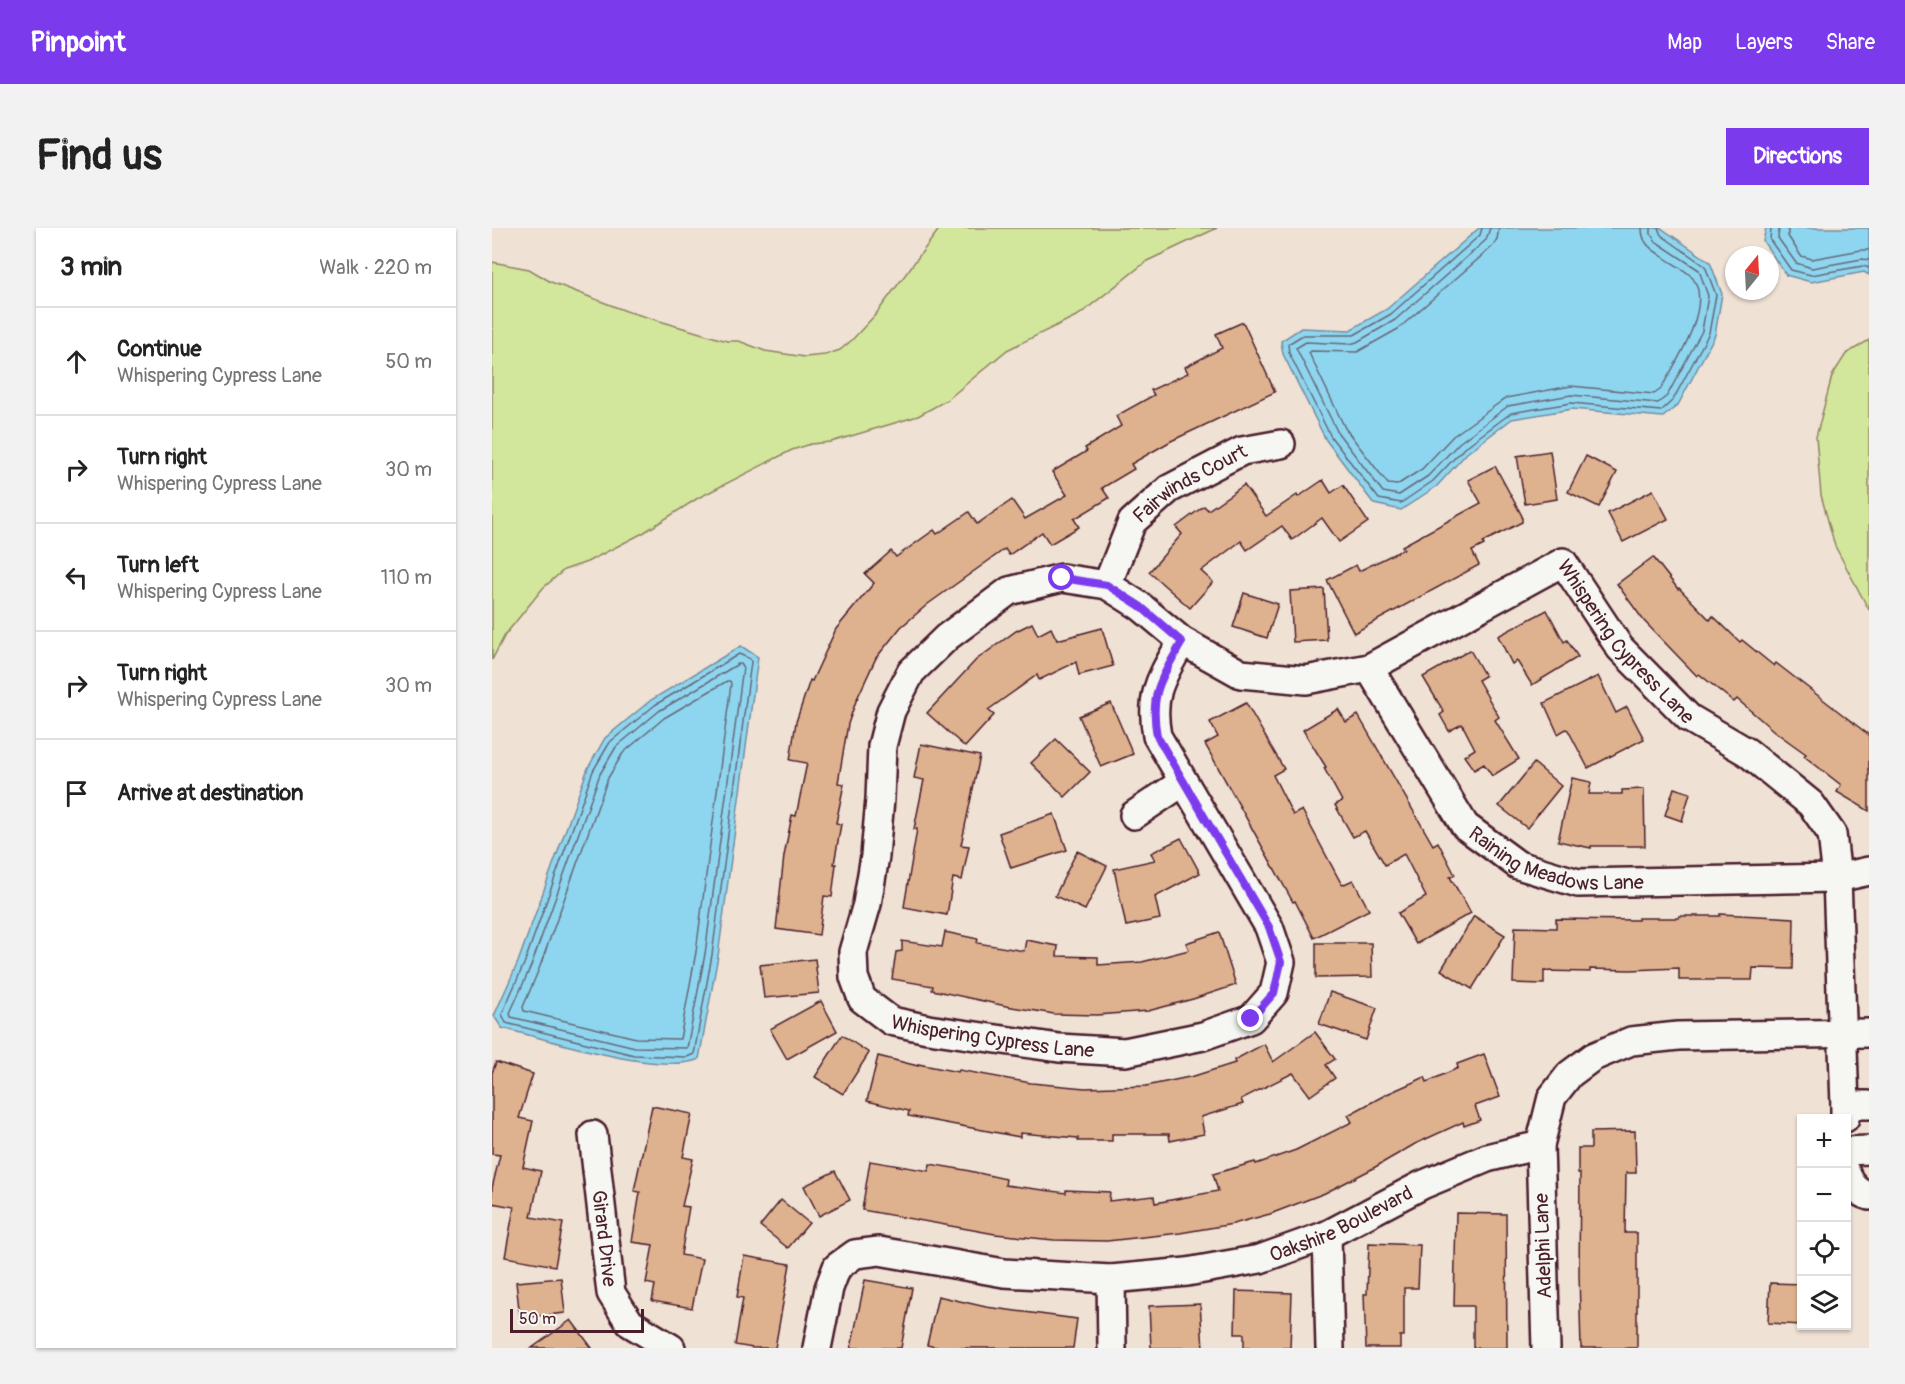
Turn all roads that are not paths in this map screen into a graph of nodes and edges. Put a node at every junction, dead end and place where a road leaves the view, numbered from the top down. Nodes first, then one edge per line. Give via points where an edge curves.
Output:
1 (1281, 444) dead end
2 (1107, 585) junction
3 (1182, 642) junction
4 (1370, 668) junction
5 (1183, 782) junction
6 (1134, 815) dead end
7 (1869, 871) edge
8 (1837, 878) junction
9 (1856, 1034) edge
10 (1853, 1110) edge
11 (593, 1135) dead end
12 (1540, 1145) junction
13 (1869, 1150) edge
14 (1851, 1151) edge
15 (1851, 1182) edge
16 (1869, 1196) edge
17 (1327, 1235) junction
18 (1111, 1279) junction
19 (671, 1348) edge
20 (817, 1348) edge
21 (1112, 1348) edge
22 (1330, 1348) edge
23 (1546, 1348) edge

1 - 2 street, Fairwinds Court via 1242,451 1169,489 1132,522
2 - 3 street, Whispering Cypress Lane via 1140,606
2 - 5 street, Whispering Cypress Lane via 1062,578 1010,591 947,637 911,672 891,711 882,746 875,856 853,952 854,977 862,999 891,1021 928,1029 1059,1048 1125,1052 1203,1036 1251,1019 1274,993 1281,962 1269,927
3 - 4 street, Whispering Cypress Lane via 1241,674 1306,680
3 - 5 street, Whispering Cypress Lane via 1157,686 1153,715 1157,736
4 - 8 street, Raining Meadows Lane via 1465,825 1518,865 1578,883
4 - 8 street, Whispering Cypress Lane via 1563,562 1620,648 1689,718 1747,752 1811,804 1832,834
5 - 6 street
7 - 8 street, Raining Meadows Lane
8 - 9 street, Whispering Cypress Lane
9 - 10 street, Whispering Cypress Lane
9 - 12 street via 1678,1036 1631,1041 1593,1057 1570,1074 1552,1097
11 - 19 street, Girard Drive via 611,1293 630,1323
12 - 17 street, Oakshire Boulevard via 1487,1158 1444,1176
12 - 23 street, Adelphi Lane
13 - 14 street
15 - 16 street
17 - 18 street, Oakshire Boulevard via 1260,1259 1187,1272
17 - 22 street
18 - 20 street, Oakshire Boulevard via 1004,1273 879,1251 855,1254 837,1267
18 - 21 street

